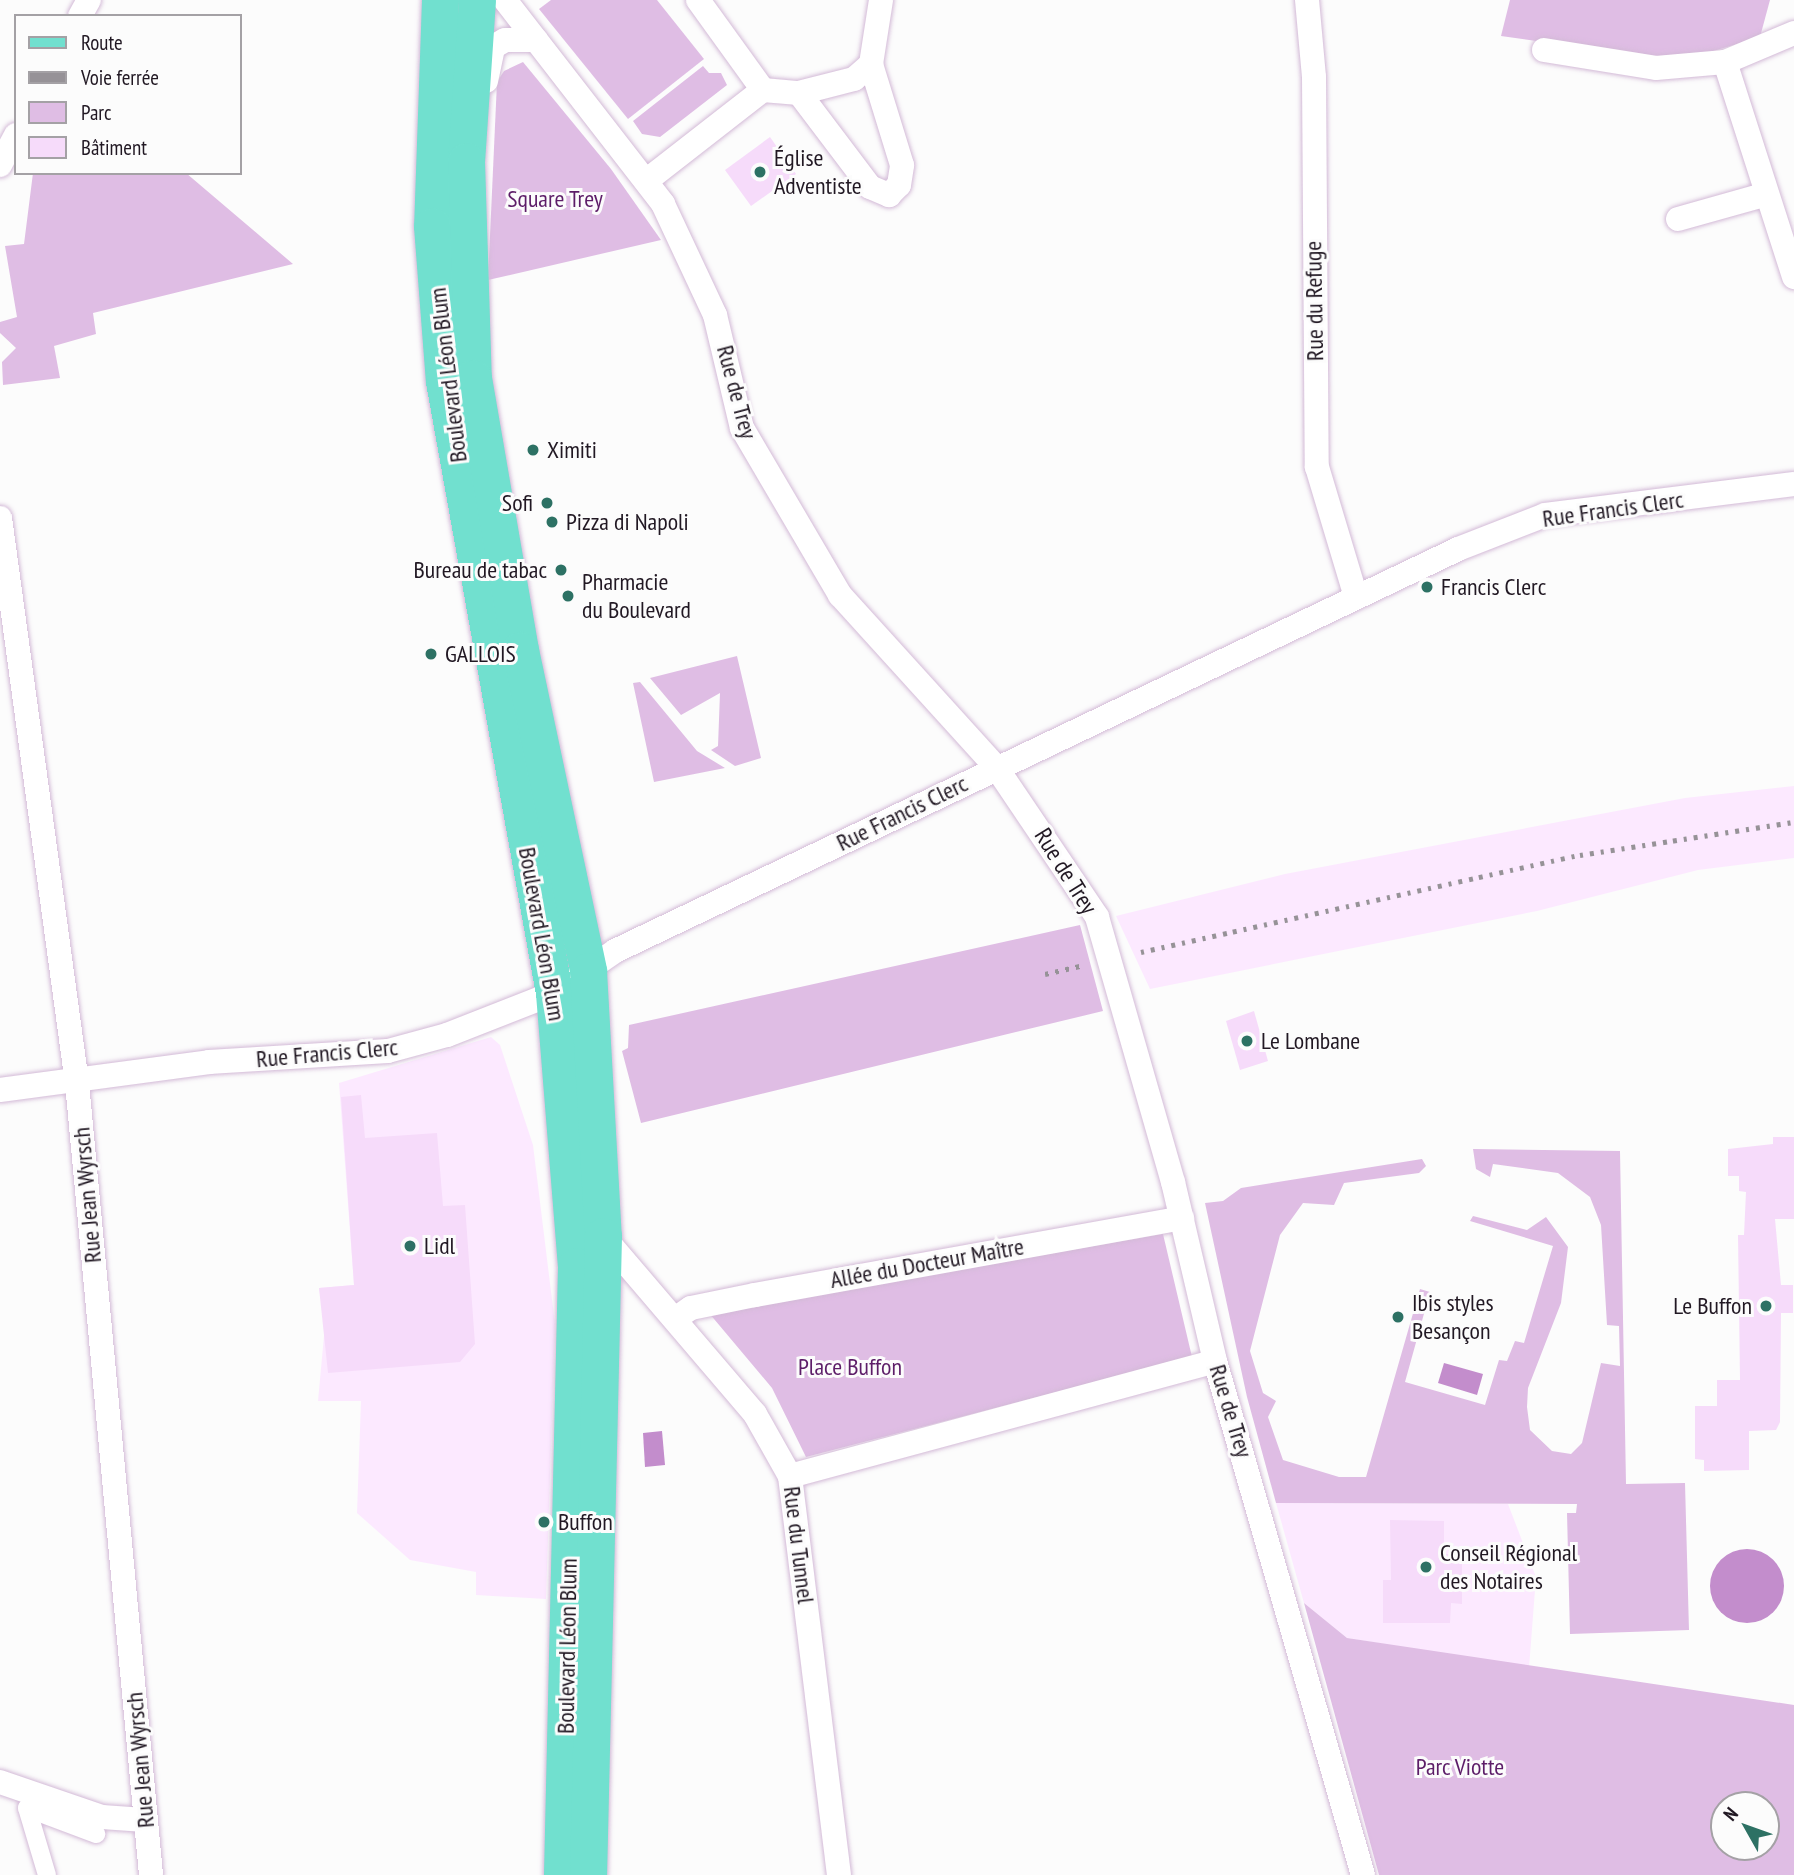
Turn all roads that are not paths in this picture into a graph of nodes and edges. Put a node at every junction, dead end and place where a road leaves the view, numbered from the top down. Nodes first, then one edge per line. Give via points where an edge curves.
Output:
1 (440, 0) edge
2 (477, 0) edge
3 (505, 0) edge
4 (698, 0) edge
5 (881, 0) edge
6 (1307, 0) edge
7 (1794, 33) edge
8 (536, 40) junction
9 (1544, 51) dead end
10 (1726, 62) junction
11 (871, 64) junction
12 (763, 90) junction
13 (799, 93) junction
14 (14, 139) edge
15 (0, 165) edge
16 (646, 181) junction
17 (1768, 194) junction
18 (1678, 219) dead end
19 (466, 259) junction
20 (1794, 277) edge
21 (1794, 484) edge
22 (0, 518) edge
23 (1356, 597) junction
24 (996, 767) junction
25 (588, 971) junction
26 (554, 993) junction
27 (77, 1083) junction
28 (0, 1090) edge
29 (1182, 1218) junction
30 (603, 1236) junction
31 (675, 1319) junction
32 (1215, 1361) junction
33 (790, 1476) junction
34 (0, 1782) edge
35 (145, 1820) junction
36 (96, 1833) dead end
37 (47, 1875) edge
38 (151, 1875) edge
39 (562, 1875) edge
40 (588, 1875) edge
41 (839, 1875) edge
42 (1363, 1875) edge

1 - 26 main road, Boulevard Léon Blum via 432,226 444,381
2 - 19 main road, Boulevard Léon Blum
3 - 8 street, Rue de Trey
4 - 12 street
5 - 11 street
6 - 23 street, Rue du Refuge via 1314,77 1317,467
7 - 10 street
8 - 16 street, Rue de Trey
8 - 19 street, Boulevard Léon Blum via 505,40 489,57
9 - 10 street via 1656,68
10 - 17 street
11 - 13 street via 854,79
11 - 13 street via 902,165 899,185 889,195 870,187
12 - 13 street
12 - 16 street
14 - 15 street
16 - 24 street, Rue de Trey via 686,246 715,315 742,428 762,468 840,595
17 - 18 street
17 - 20 street
19 - 25 main road, Boulevard Léon Blum via 473,378 520,650
21 - 23 street, Rue Francis Clerc via 1545,515
22 - 27 street, Rue Jean Wyrsch
23 - 24 street, Rue Francis Clerc
24 - 25 street, Rue Francis Clerc via 615,951
24 - 29 street, Rue de Trey via 1097,917
25 - 26 street, Rue Francis Clerc
25 - 30 main road, Boulevard Léon Blum
26 - 27 street, Rue Francis Clerc via 447,1035 388,1051 209,1062
26 - 39 main road, Boulevard Léon Blum via 576,1266
27 - 28 street, Rue Francis Clerc
27 - 35 street, Rue Jean Wyrsch
29 - 31 street, Allée du Docteur Maître via 729,1300 691,1308
29 - 32 street, Rue de Trey
30 - 31 street, Rue du Tunnel
30 - 40 main road, Boulevard Léon Blum
31 - 33 street, Rue du Tunnel via 755,1414
32 - 33 street
32 - 42 street, Rue de Trey
33 - 41 street, Rue du Tunnel
34 - 35 street via 102,1817
35 - 38 street, Rue Jean Wyrsch
36 - 37 street via 27,1808

